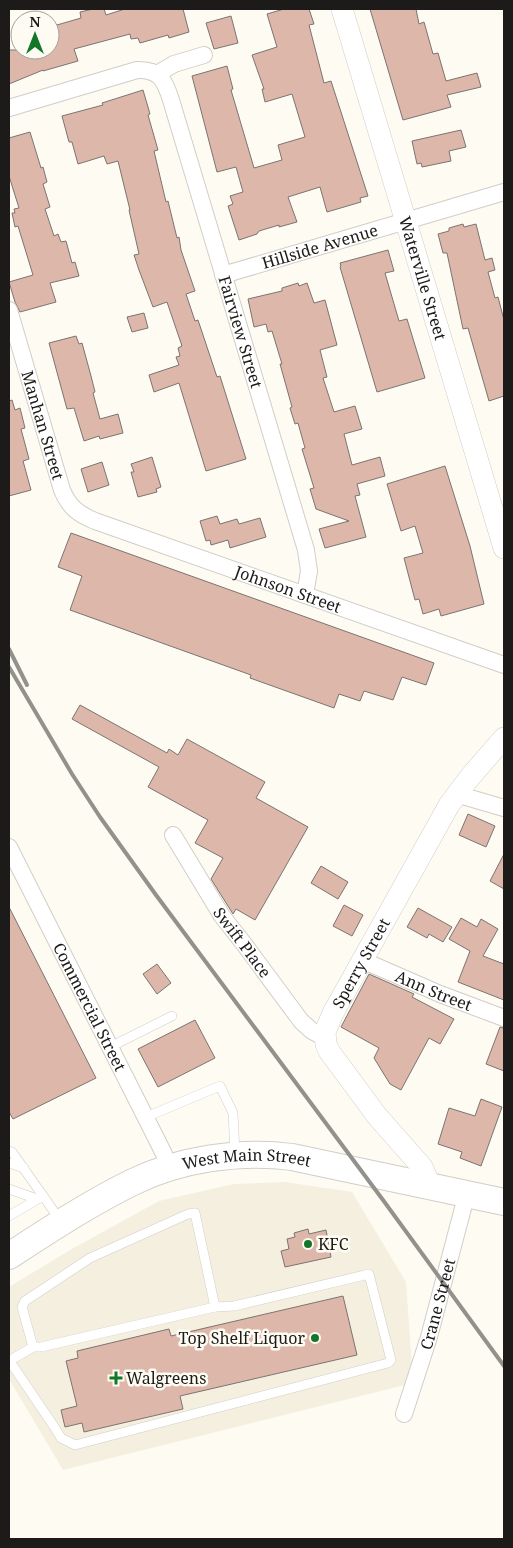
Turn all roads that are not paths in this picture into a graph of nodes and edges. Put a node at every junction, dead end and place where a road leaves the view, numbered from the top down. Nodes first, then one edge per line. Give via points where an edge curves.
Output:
1 (342, 9) edge
2 (204, 55) dead end
3 (157, 74) junction
4 (9, 108) edge
5 (504, 192) edge
6 (406, 221) junction
7 (223, 275) junction
8 (9, 310) edge
9 (73, 509) joint
10 (504, 548) edge
11 (305, 595) junction
12 (504, 665) edge
13 (504, 738) edge
14 (456, 794) junction
15 (504, 808) edge
16 (173, 835) dead end
17 (9, 847) edge
18 (362, 960) junction
19 (172, 1016) dead end
20 (504, 1018) edge
21 (325, 1038) junction
22 (110, 1047) junction
23 (146, 1117) junction
24 (9, 1151) edge
25 (235, 1156) junction
26 (9, 1163) edge
27 (24, 1168) junction
28 (168, 1168) junction
29 (430, 1185) junction
30 (9, 1189) edge
31 (467, 1193) junction
32 (40, 1197) junction
33 (504, 1202) edge
34 (10, 1214) edge
35 (62, 1223) junction
36 (9, 1256) edge
37 (215, 1307) junction
38 (33, 1347) junction
39 (9, 1360) edge
40 (404, 1414) dead end

1 - 6 street, Waterville Street
2 - 3 street via 174,64
3 - 4 street via 138,70
3 - 7 street, Fairview Street via 171,100
5 - 6 street, Hillside Avenue
6 - 7 street, Hillside Avenue
6 - 10 street, Waterville Street
7 - 11 street, Fairview Street via 306,550
8 - 9 street, Manhan Street via 62,490
9 - 11 street, Johnson Street via 95,521
11 - 12 street, Johnson Street
13 - 14 street, Sperry Street
14 - 15 street
14 - 18 street, Sperry Street
16 - 21 street, Swift Place via 222,916 301,1021
17 - 22 street, Commercial Street
18 - 20 street, Ann Street
18 - 21 street, Sperry Street via 333,1013
19 - 22 lane
21 - 29 street via 334,1059 377,1116 422,1167
22 - 23 street, Commercial Street
23 - 25 lane via 220,1086 233,1113
23 - 28 street, Commercial Street
24 - 27 lane
25 - 28 main road, West Main Street
25 - 29 main road, West Main Street via 292,1157
26 - 27 lane
27 - 32 lane
28 - 35 main road, West Main Street via 133,1182
29 - 31 main road, West Main Street
30 - 32 lane
31 - 33 main road, West Main Street
31 - 40 street, Crane Street via 429,1337
32 - 34 lane
32 - 35 lane
35 - 36 main road, West Main Street
37 - 38 lane
37 - 38 lane via 195,1213 188,1214 90,1258 25,1301 22,1307
37 - 39 lane via 234,1306 369,1274 391,1360 75,1445 61,1438
38 - 39 lane

